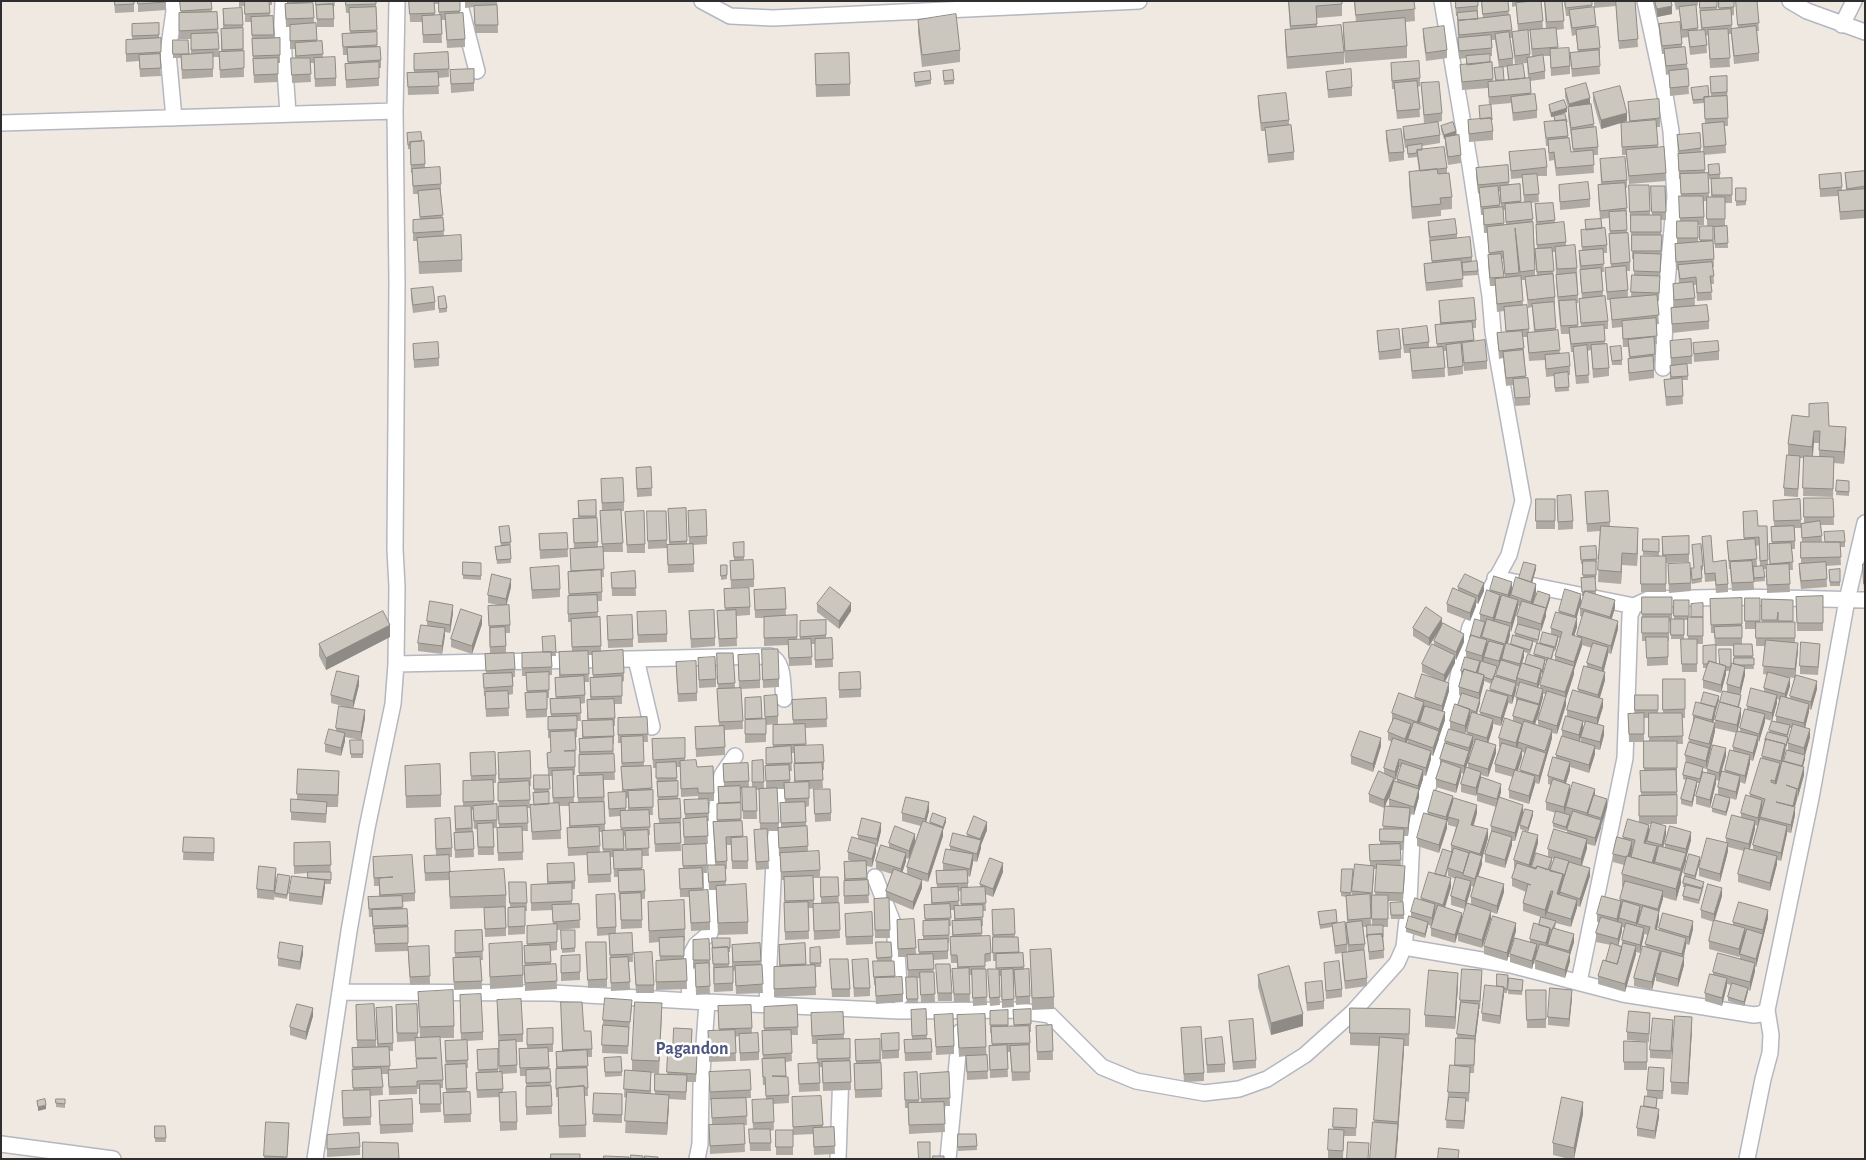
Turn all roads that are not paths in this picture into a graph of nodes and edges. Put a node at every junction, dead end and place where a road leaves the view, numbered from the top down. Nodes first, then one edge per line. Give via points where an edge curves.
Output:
1 (173, 1) edge
2 (283, 1) edge
3 (397, 1) edge
4 (459, 1) edge
5 (702, 1) edge
6 (1139, 1) edge
7 (1442, 1) edge
8 (1645, 1) edge
9 (1854, 1) edge
10 (1801, 5) edge
11 (1841, 21) junction
12 (1865, 32) edge
13 (477, 71) dead end
14 (395, 111) junction
15 (288, 114) junction
16 (174, 118) junction
17 (1, 123) edge
18 (1663, 368) dead end
19 (1865, 523) edge
20 (1495, 578) junction
21 (1847, 600) junction
22 (1865, 600) edge
23 (1634, 606) junction
24 (636, 659) junction
25 (396, 664) junction
26 (784, 699) dead end
27 (652, 727) dead end
28 (734, 756) dead end
29 (782, 795) edge
30 (875, 877) dead end
31 (1404, 947) junction
32 (1579, 982) junction
33 (340, 992) junction
34 (690, 1001) junction
35 (708, 1002) junction
36 (767, 1004) junction
37 (832, 1007) junction
38 (961, 1010) junction
39 (1767, 1010) junction
40 (900, 1011) junction
41 (834, 1023) edge
42 (840, 1057) edge
43 (1, 1144) edge
44 (316, 1151) edge
45 (698, 1152) edge
46 (113, 1159) edge
47 (838, 1159) edge
48 (948, 1159) edge
49 (1747, 1159) edge

1 - 16 street via 168,53
2 - 15 street
3 - 14 street
4 - 13 street
5 - 6 street via 730,16 773,18
7 - 20 street via 1470,165 1493,332 1523,501 1509,555
8 - 18 street via 1670,123 1675,197
9 - 11 street
10 - 11 street
11 - 12 street
14 - 15 street
14 - 25 street
15 - 16 street
16 - 17 street
19 - 21 street
20 - 23 street
20 - 31 street via 1470,627 1447,728 1412,838
21 - 22 street
21 - 23 street via 1649,598
21 - 39 street via 1811,798
23 - 32 street via 1630,615 1625,758
24 - 25 street
24 - 26 street via 770,656 780,664
24 - 27 street
25 - 33 street via 389,728 366,838
28 - 34 street via 722,775 711,847 710,933 696,945 688,960
29 - 36 street via 775,841
30 - 40 street via 893,923
31 - 32 street via 1511,965
31 - 38 street via 1397,963 1354,1012 1305,1055 1267,1079 1239,1088 1204,1093 1136,1081 1102,1067 1050,1016 1013,1010
32 - 39 street via 1624,994 1745,1013 1761,1014
33 - 34 street via 553,992
33 - 44 street
34 - 35 street
35 - 36 street
35 - 45 street
36 - 37 street
37 - 40 street
37 - 41 street
38 - 40 street
38 - 48 street
39 - 49 street via 1770,1053
42 - 47 street
43 - 46 street

